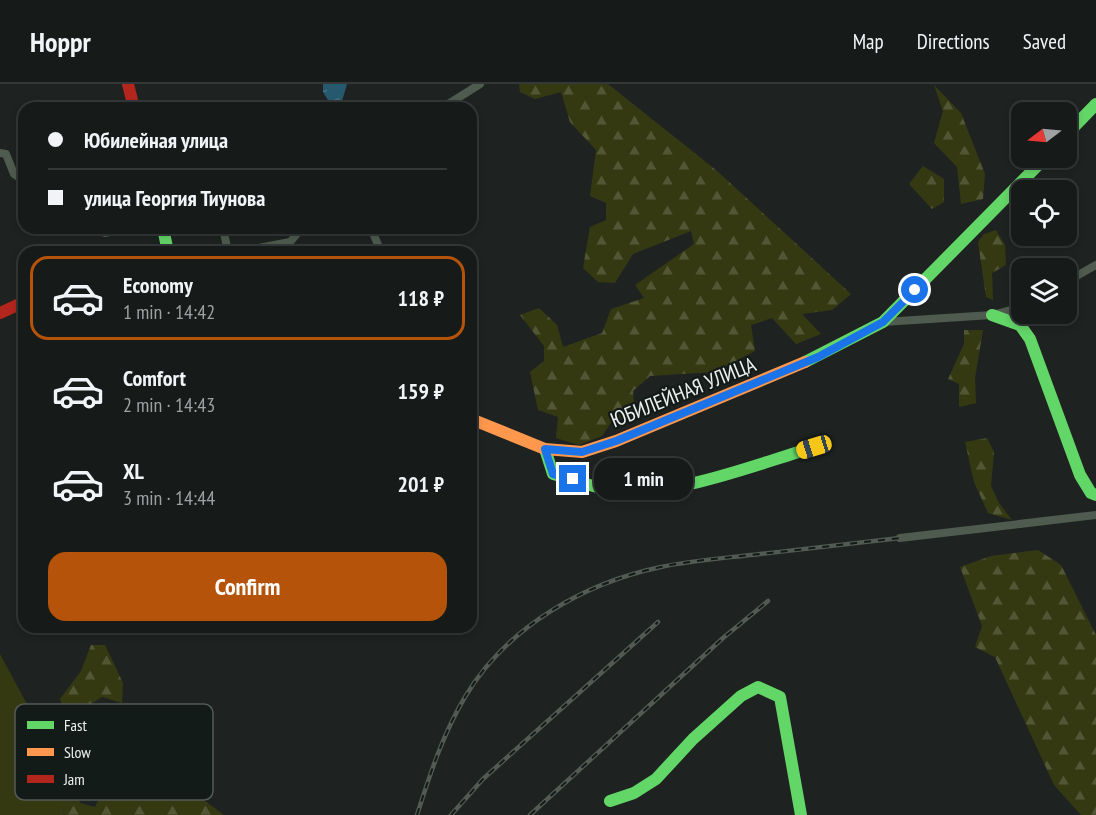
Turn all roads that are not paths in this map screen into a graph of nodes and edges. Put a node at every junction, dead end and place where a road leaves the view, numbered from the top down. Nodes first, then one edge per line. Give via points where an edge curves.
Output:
1 (128, 84) edge
2 (480, 84) edge
3 (132, 102) edge
4 (452, 102) edge
5 (1096, 104) edge
6 (1077, 124) edge
7 (0, 153) edge
8 (1035, 168) edge
9 (18, 177) edge
10 (297, 234) edge
11 (269, 246) edge
12 (1096, 265) edge
13 (1077, 276) edge
14 (18, 305) edge
15 (1011, 310) edge
16 (0, 314) edge
17 (992, 315) junction
18 (883, 322) junction
19 (477, 421) edge
20 (814, 447) dead end
21 (545, 449) junction
22 (1096, 495) edge
23 (1096, 515) edge
24 (900, 538) dead end
25 (610, 801) dead end
26 (801, 815) edge

1 - 3 street
2 - 4 street
5 - 6 street
7 - 9 street via 6,154
8 - 18 street, ЮБИЛЕЙНАЯ УЛИЦА
10 - 11 street via 290,242
12 - 13 street
14 - 16 street
15 - 17 street
17 - 18 street
17 - 22 street via 1020,325 1030,339 1080,475
18 - 21 street, ЮБИЛЕЙНАЯ УЛИЦА via 818,357 616,441 582,452
19 - 21 street, ЮБИЛЕЙНАЯ УЛИЦА
20 - 21 street via 684,486 648,491 612,490 553,474
23 - 24 street
25 - 26 street via 634,794 656,779 693,739 741,696 758,687 780,697

